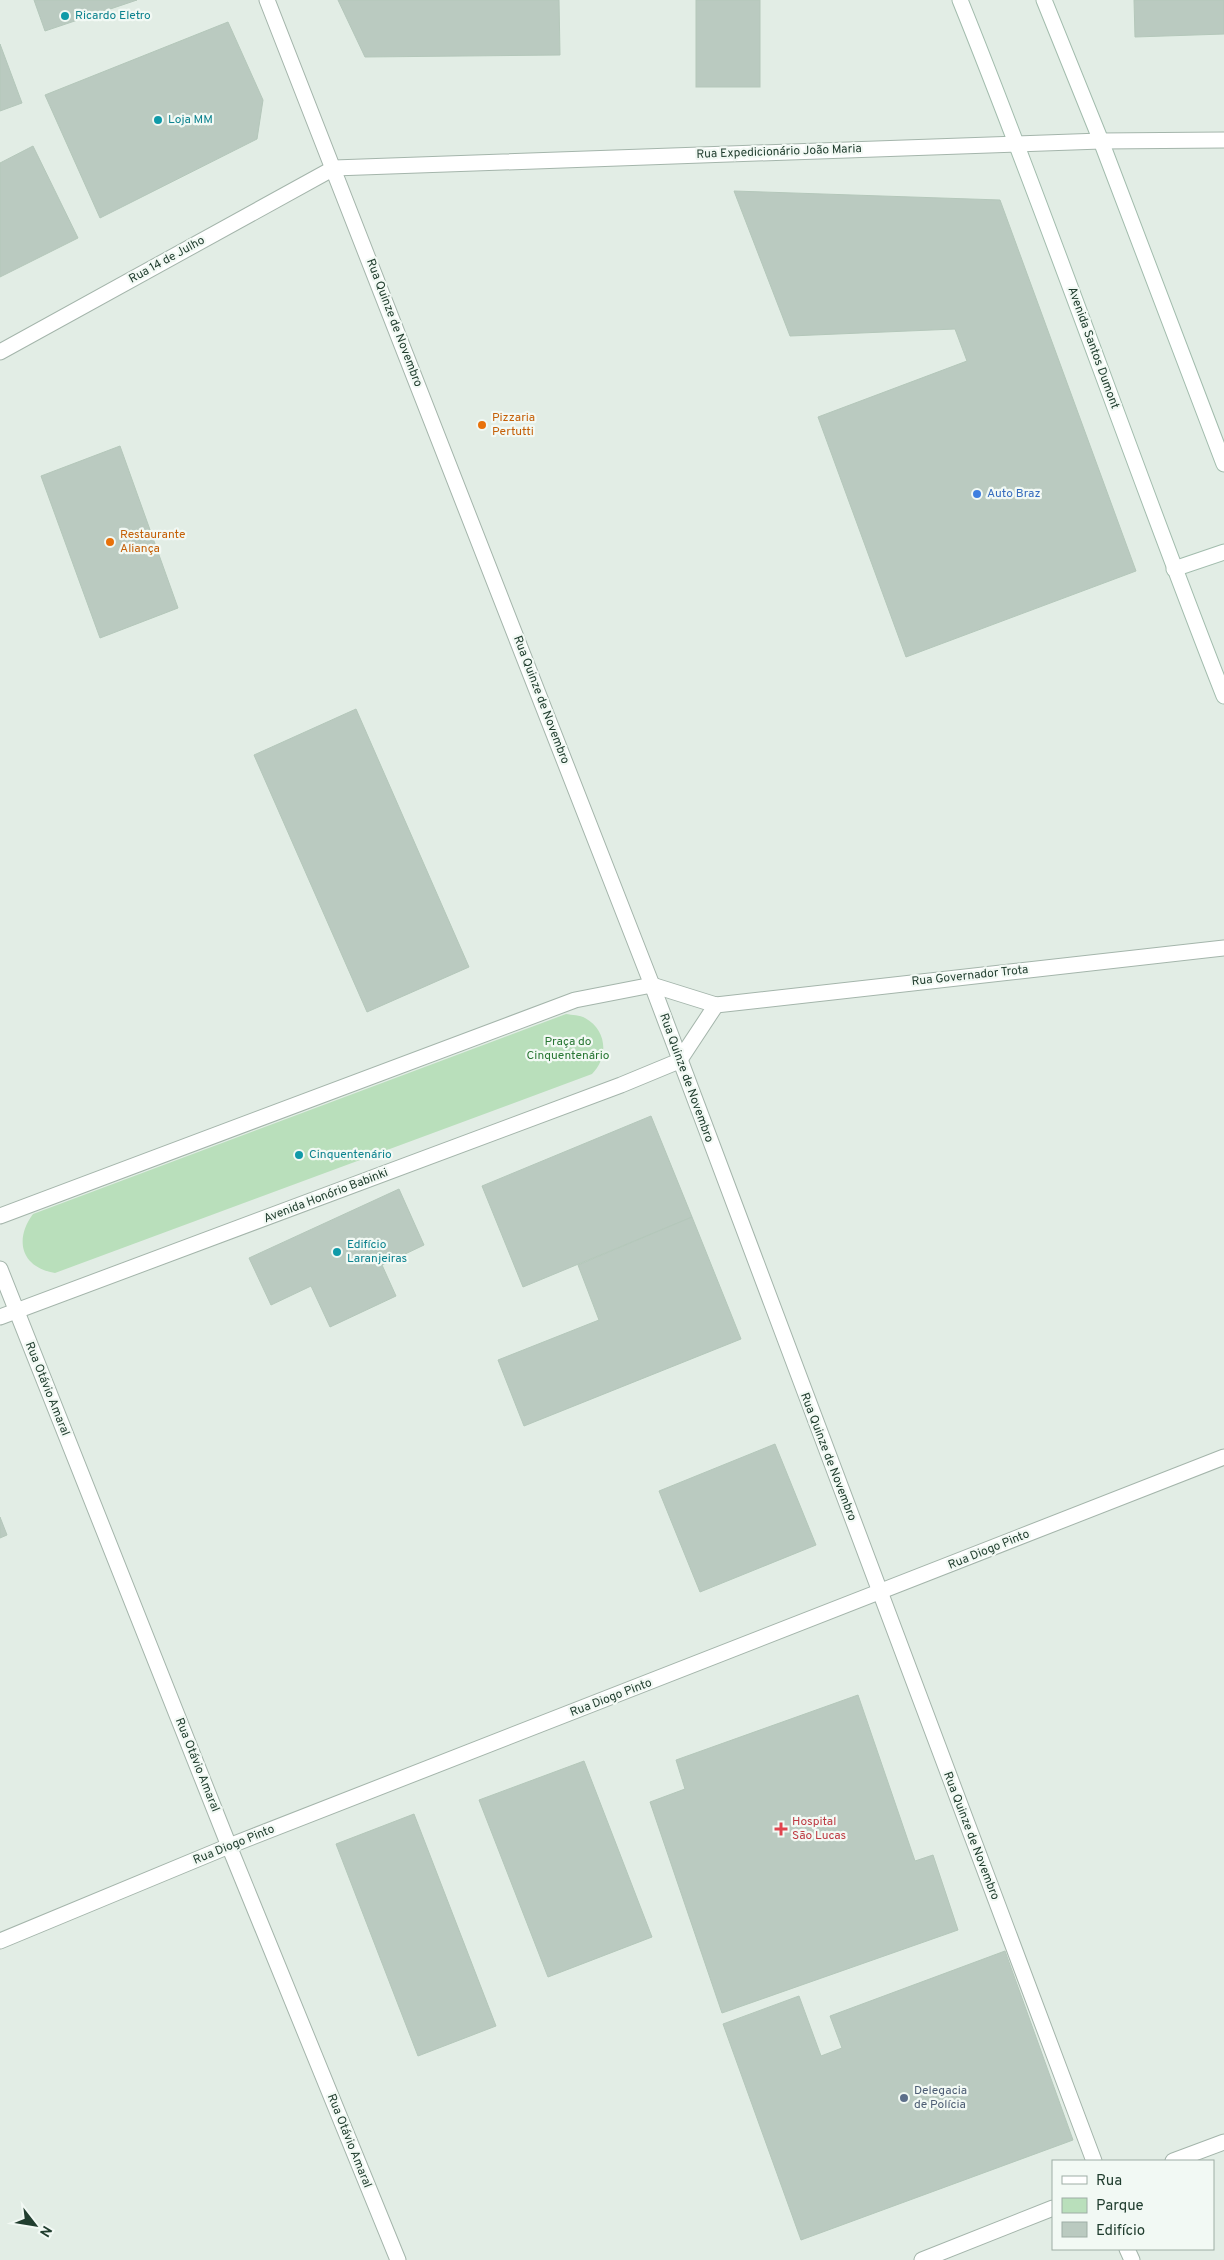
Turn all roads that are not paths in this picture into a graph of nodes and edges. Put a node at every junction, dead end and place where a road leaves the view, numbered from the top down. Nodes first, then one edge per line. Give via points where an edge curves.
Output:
1 (266, 0) edge
2 (960, 0) edge
3 (1044, 0) edge
4 (1101, 140) junction
5 (1224, 140) edge
6 (1018, 144) junction
7 (334, 168) junction
8 (0, 352) edge
9 (1224, 464) edge
10 (1224, 552) edge
11 (1174, 569) junction
12 (1224, 696) edge
13 (1224, 948) edge
14 (652, 985) junction
15 (716, 1005) junction
16 (679, 1061) junction
17 (0, 1216) edge
18 (0, 1269) edge
19 (16, 1312) junction
20 (0, 1318) edge
21 (1224, 1457) edge
22 (880, 1593) junction
23 (229, 1846) junction
24 (0, 1941) edge
25 (1224, 2142) edge
26 (1094, 2160) edge
27 (1176, 2160) edge
28 (1052, 2208) edge
29 (398, 2260) edge
30 (922, 2260) edge

1 - 7 street, Rua Quinze de Novembro
2 - 6 street, Avenida Santos Dumont
3 - 4 street
4 - 5 street, Rua Expedicionário João Maria
4 - 6 street, Rua Expedicionário João Maria
4 - 9 street
6 - 7 street, Rua Expedicionário João Maria
6 - 11 street, Avenida Santos Dumont
7 - 8 street, Rua 14 de Julho
7 - 14 street, Rua Quinze de Novembro
10 - 11 street
11 - 12 street, Avenida Santos Dumont
13 - 15 street, Rua Governador Trota
14 - 15 street, Rua Governador Trota
14 - 16 street, Rua Quinze de Novembro
14 - 17 street via 575,1000
15 - 16 street
16 - 19 street, Avenida Honório Babinki
16 - 22 street, Rua Quinze de Novembro
18 - 19 street, Rua Otávio Amaral
19 - 20 street, Avenida Honório Babinki
19 - 23 street, Rua Otávio Amaral
21 - 22 street, Rua Diogo Pinto
22 - 23 street, Rua Diogo Pinto
22 - 26 street, Rua Quinze de Novembro
23 - 24 street, Rua Diogo Pinto
23 - 29 street, Rua Otávio Amaral
25 - 27 street
28 - 30 street

